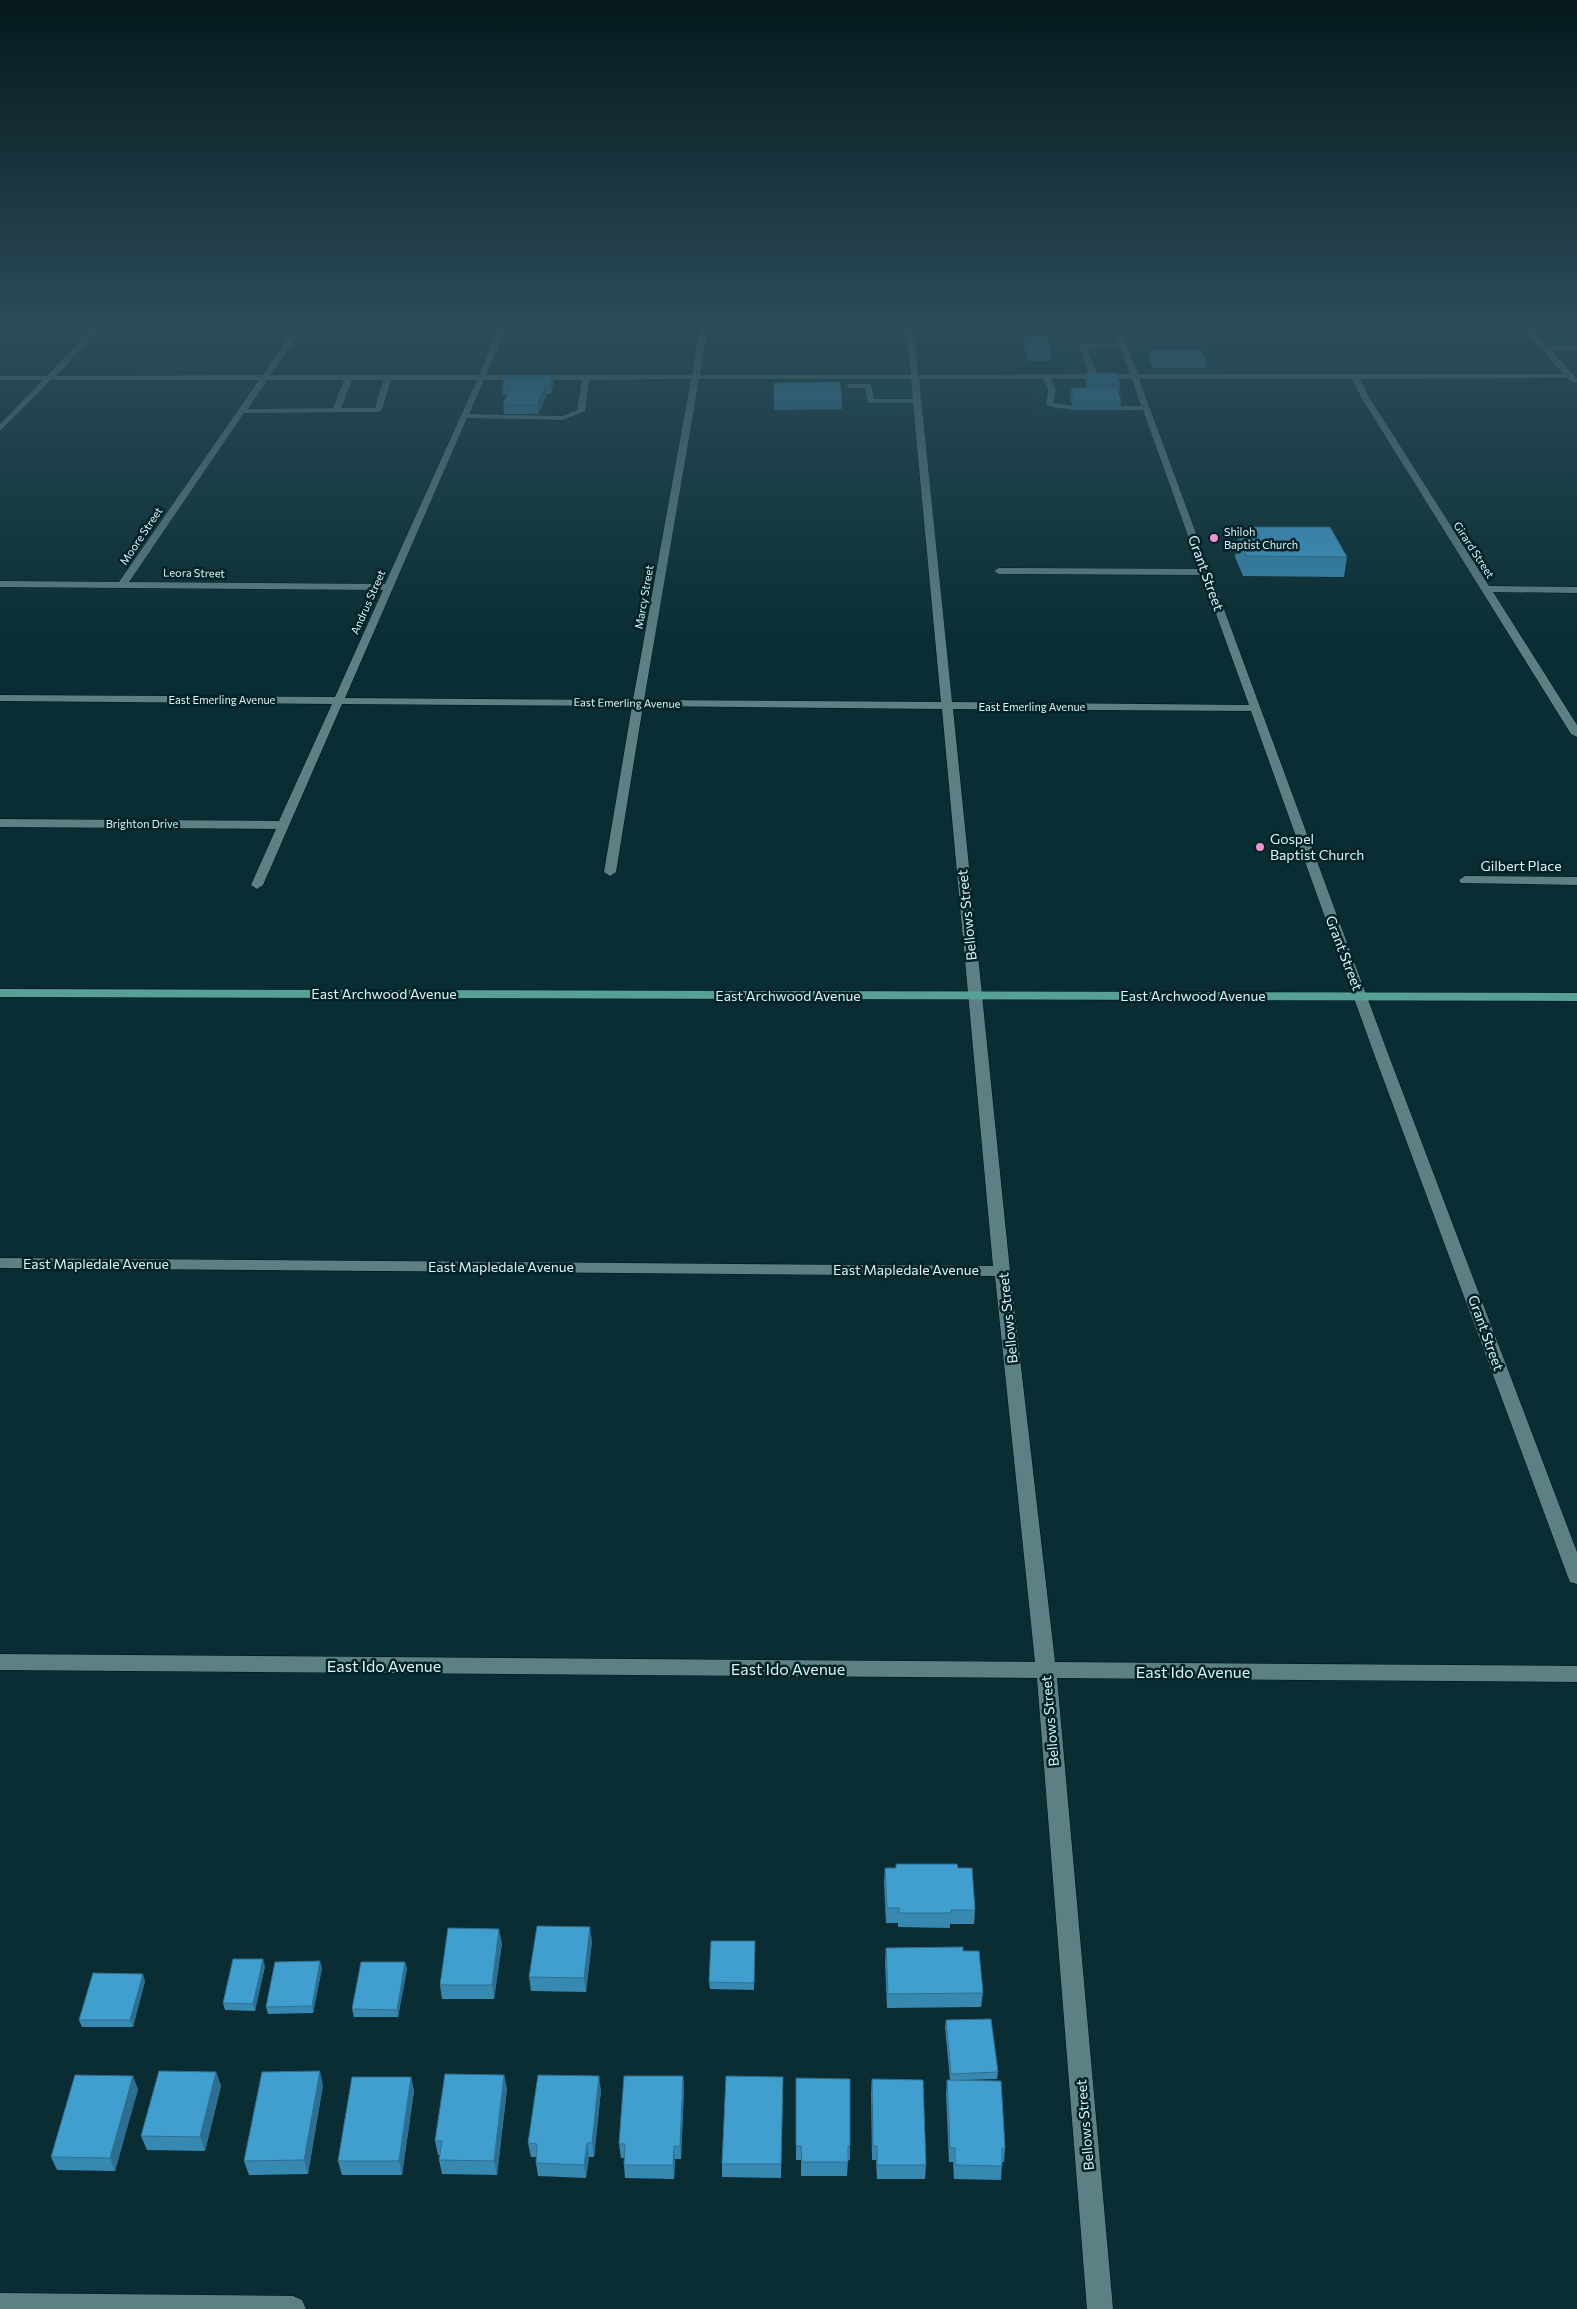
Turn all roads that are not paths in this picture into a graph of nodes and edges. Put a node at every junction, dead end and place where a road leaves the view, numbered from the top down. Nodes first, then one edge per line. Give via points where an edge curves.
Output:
1 (224, 436) edge
2 (455, 436) edge
3 (686, 436) edge
4 (920, 436) edge
5 (1157, 436) edge
6 (1389, 436) edge
7 (999, 571) dead end
8 (1206, 572) junction
9 (0, 584) edge
10 (122, 585) junction
11 (388, 588) junction
12 (1486, 589) junction
13 (1577, 590) edge
14 (0, 698) edge
15 (338, 700) junction
16 (638, 703) junction
17 (946, 706) junction
18 (1255, 708) junction
19 (1577, 734) edge
20 (0, 823) edge
21 (284, 825) junction
22 (610, 872) dead end
23 (1465, 880) dead end
24 (1577, 881) edge
25 (257, 885) dead end
26 (0, 993) edge
27 (1360, 996) junction
28 (975, 997) junction
29 (1577, 997) edge
30 (0, 1263) edge
31 (1002, 1270) junction
32 (1577, 1577) edge
33 (0, 1662) edge
34 (1046, 1671) junction
35 (1577, 1674) edge
36 (0, 2306) edge
37 (293, 2309) edge
38 (1100, 2309) edge

1 - 10 street, Moore Street
2 - 11 street, Andrus Street
3 - 16 street, Marcy Street
4 - 17 street, Bellows Street
5 - 8 street, Grant Street
6 - 12 street, Girard Street
7 - 8 street
8 - 18 street, Grant Street
9 - 10 street, Leora Street
10 - 11 street, Leora Street
11 - 15 street, Andrus Street
12 - 13 street
12 - 19 street, Girard Street
14 - 15 street, East Emerling Avenue
15 - 16 street, East Emerling Avenue
15 - 21 street, Andrus Street
16 - 17 street, East Emerling Avenue
16 - 22 street, Marcy Street
17 - 18 street, East Emerling Avenue
17 - 28 street, Bellows Street
18 - 27 street, Grant Street
20 - 21 street, Brighton Drive
21 - 25 street, Andrus Street
23 - 24 street, Gilbert Place
26 - 28 main road, East Archwood Avenue
27 - 28 main road, East Archwood Avenue
27 - 29 main road, East Archwood Avenue
27 - 32 street, Grant Street
28 - 31 street, Bellows Street
30 - 31 street, East Mapledale Avenue
31 - 34 street, Bellows Street
33 - 34 street, East Ido Avenue
34 - 35 street, East Ido Avenue
34 - 38 street, Bellows Street
36 - 37 street

